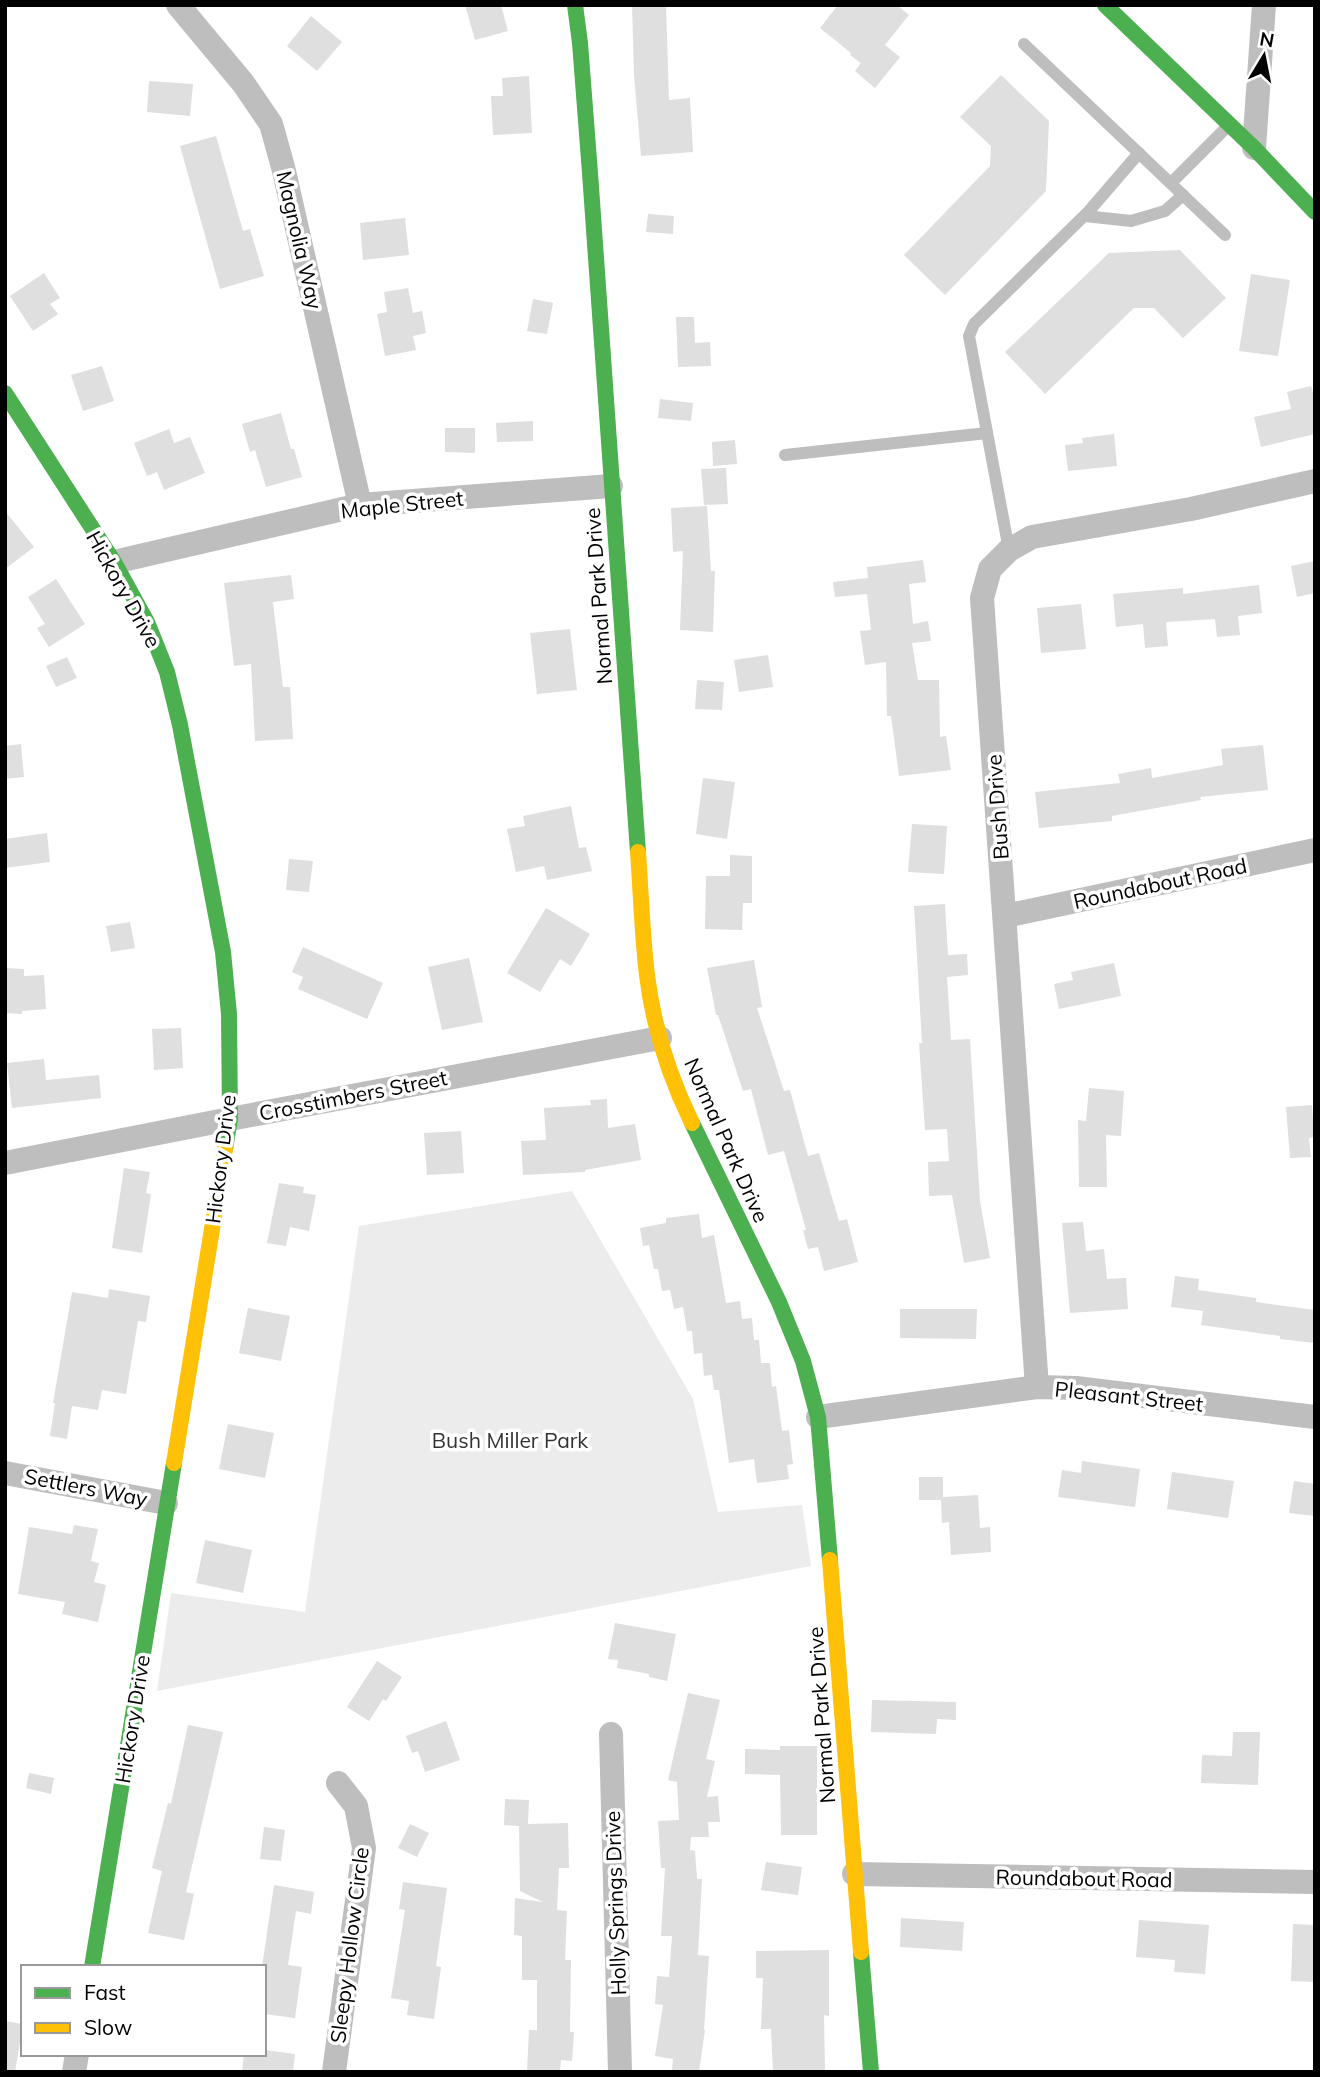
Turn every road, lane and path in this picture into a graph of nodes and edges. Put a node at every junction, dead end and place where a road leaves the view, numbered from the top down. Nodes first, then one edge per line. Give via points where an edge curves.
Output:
1 (178, 5) edge
2 (575, 5) edge
3 (1105, 5) edge
4 (1264, 5) edge
5 (1024, 44) dead end
6 (1230, 125) junction
7 (1254, 148) junction
8 (1139, 153) junction
9 (1171, 183) junction
10 (1183, 195) junction
11 (1315, 212) edge
12 (1085, 216) junction
13 (1225, 235) dead end
14 (5, 393) edge
15 (987, 433) junction
16 (785, 455) dead end
17 (1315, 481) edge
18 (611, 486) junction
19 (360, 505) junction
20 (1009, 550) junction
21 (114, 562) junction
22 (1315, 850) edge
23 (1005, 916) junction
24 (660, 1038) junction
25 (230, 1119) junction
26 (5, 1163) edge
27 (1037, 1387) junction
28 (818, 1417) junction
29 (1315, 1417) edge
30 (5, 1473) edge
31 (166, 1503) junction
32 (611, 1734) dead end
33 (338, 1783) dead end
34 (854, 1874) junction
35 (1315, 1881) edge
36 (92, 1965) edge
37 (334, 2072) edge
38 (620, 2072) edge
39 (871, 2072) edge

1 - 19 street, Magnolia Way via 271,124
2 - 18 street, Normal Park Drive
3 - 6 street
4 - 7 street
5 - 8 lane
6 - 7 street
6 - 9 lane
7 - 11 street
8 - 9 lane
8 - 12 lane
9 - 10 lane
10 - 12 lane via 1165,211 1131,221
10 - 13 lane
12 - 15 lane via 974,324 969,336
14 - 21 street, Hickory Drive
15 - 16 lane
15 - 20 lane
17 - 20 street, Bush Drive via 1032,537
18 - 19 street, Maple Street
18 - 24 street, Normal Park Drive via 647,976
19 - 21 street, Maple Street
20 - 23 street, Bush Drive via 990,569 982,598
21 - 25 street, Hickory Drive via 152,634 180,725 223,952
22 - 23 street, Roundabout Road
23 - 27 street, Bush Drive
24 - 25 street, Crosstimbers Street
24 - 28 street, Normal Park Drive via 683,1105 784,1314
25 - 26 street, Crosstimbers Street
25 - 31 street, Hickory Drive
27 - 28 street, Pleasant Street
27 - 29 street, Pleasant Street
28 - 34 street, Normal Park Drive
30 - 31 street, Settlers Way
31 - 36 street, Hickory Drive
32 - 38 street, Holly Springs Drive
33 - 37 street, Sleepy Hollow Circle via 356,1805 364,1848
34 - 35 street, Roundabout Road
34 - 39 street, Normal Park Drive

